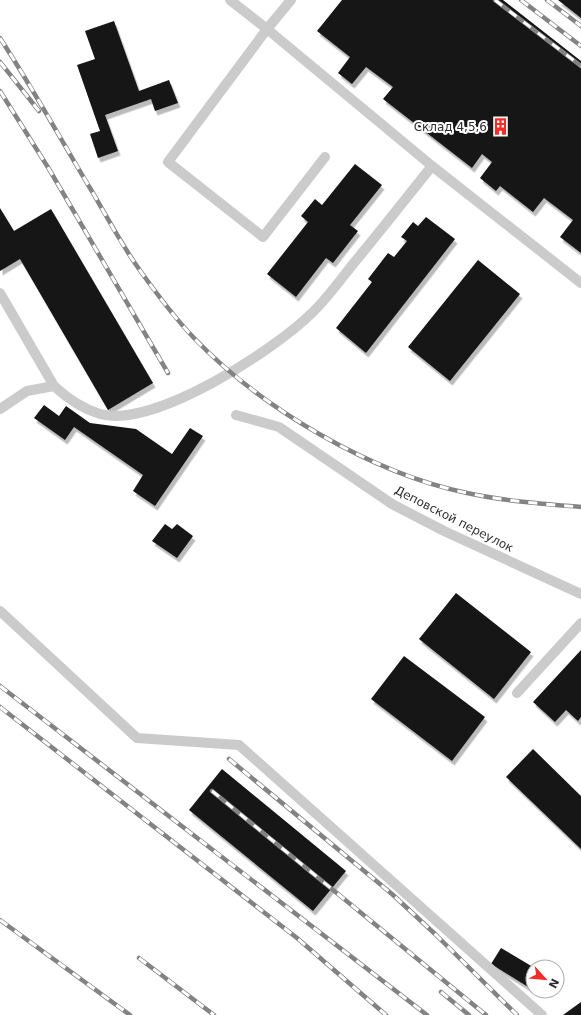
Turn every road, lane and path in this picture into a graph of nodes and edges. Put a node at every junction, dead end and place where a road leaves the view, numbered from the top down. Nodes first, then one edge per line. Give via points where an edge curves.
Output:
1 (230, 0) edge
2 (291, 0) edge
3 (267, 29) junction
4 (325, 157) dead end
5 (432, 166) junction
6 (581, 283) edge
7 (0, 293) edge
8 (54, 386) junction
9 (0, 409) edge
10 (236, 415) dead end
11 (581, 594) edge
12 (0, 611) edge
13 (581, 623) edge
14 (517, 693) dead end
15 (542, 1015) edge

1 - 3 lane
2 - 3 lane
3 - 4 lane via 168,162 263,237
3 - 5 lane
5 - 6 lane
5 - 8 lane via 313,311 280,339 209,385 150,410 116,416 87,409 67,398
7 - 8 lane
8 - 9 lane via 27,392
10 - 11 lane, Деповской переулок via 279,427 392,504 444,531
12 - 15 lane via 137,738 238,745
13 - 14 lane

